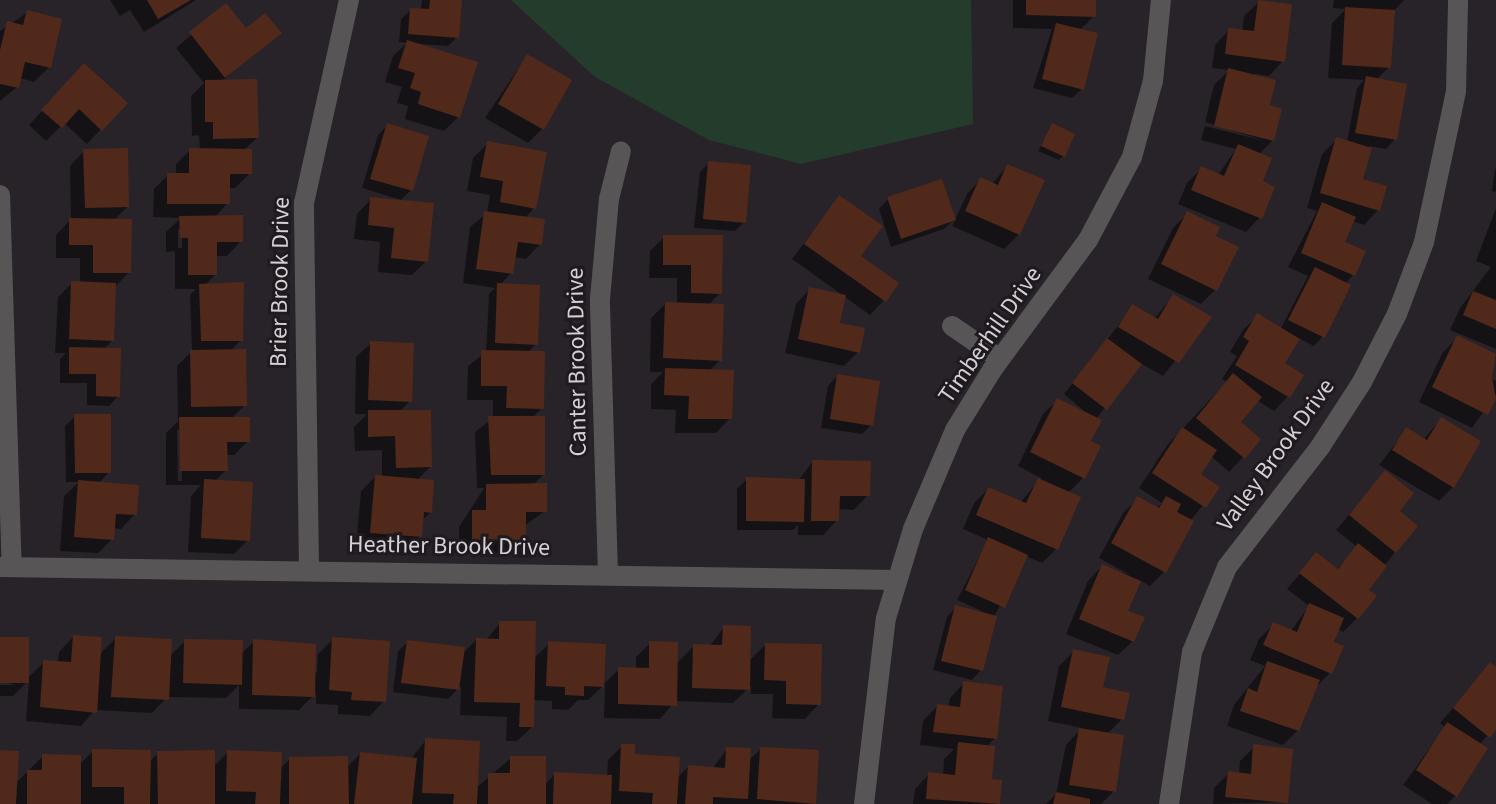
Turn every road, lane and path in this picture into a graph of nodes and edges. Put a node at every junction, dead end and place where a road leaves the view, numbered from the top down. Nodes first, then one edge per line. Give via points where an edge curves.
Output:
1 (349, 0) edge
2 (1161, 0) edge
3 (1458, 0) edge
4 (621, 151) dead end
5 (0, 195) edge
6 (952, 326) dead end
7 (1000, 359) junction
8 (6, 567) edge
9 (309, 569) junction
10 (608, 575) junction
11 (897, 580) junction
12 (864, 804) edge
13 (1169, 804) edge

1 - 9 street, Brier Brook Drive via 304,203
2 - 7 street, Timberhill Drive via 1153,81 1132,157 1088,240
3 - 13 street, Valley Brook Drive via 1456,91 1424,242 1397,314 1362,382 1320,447 1227,567 1192,652
4 - 10 street, Canter Brook Drive via 609,199 600,299
5 - 8 street
6 - 7 street
7 - 11 street, Timberhill Drive via 932,478
8 - 9 street, Heather Brook Drive
9 - 10 street, Heather Brook Drive
10 - 11 street, Heather Brook Drive
11 - 12 street, Timberhill Drive via 878,665

